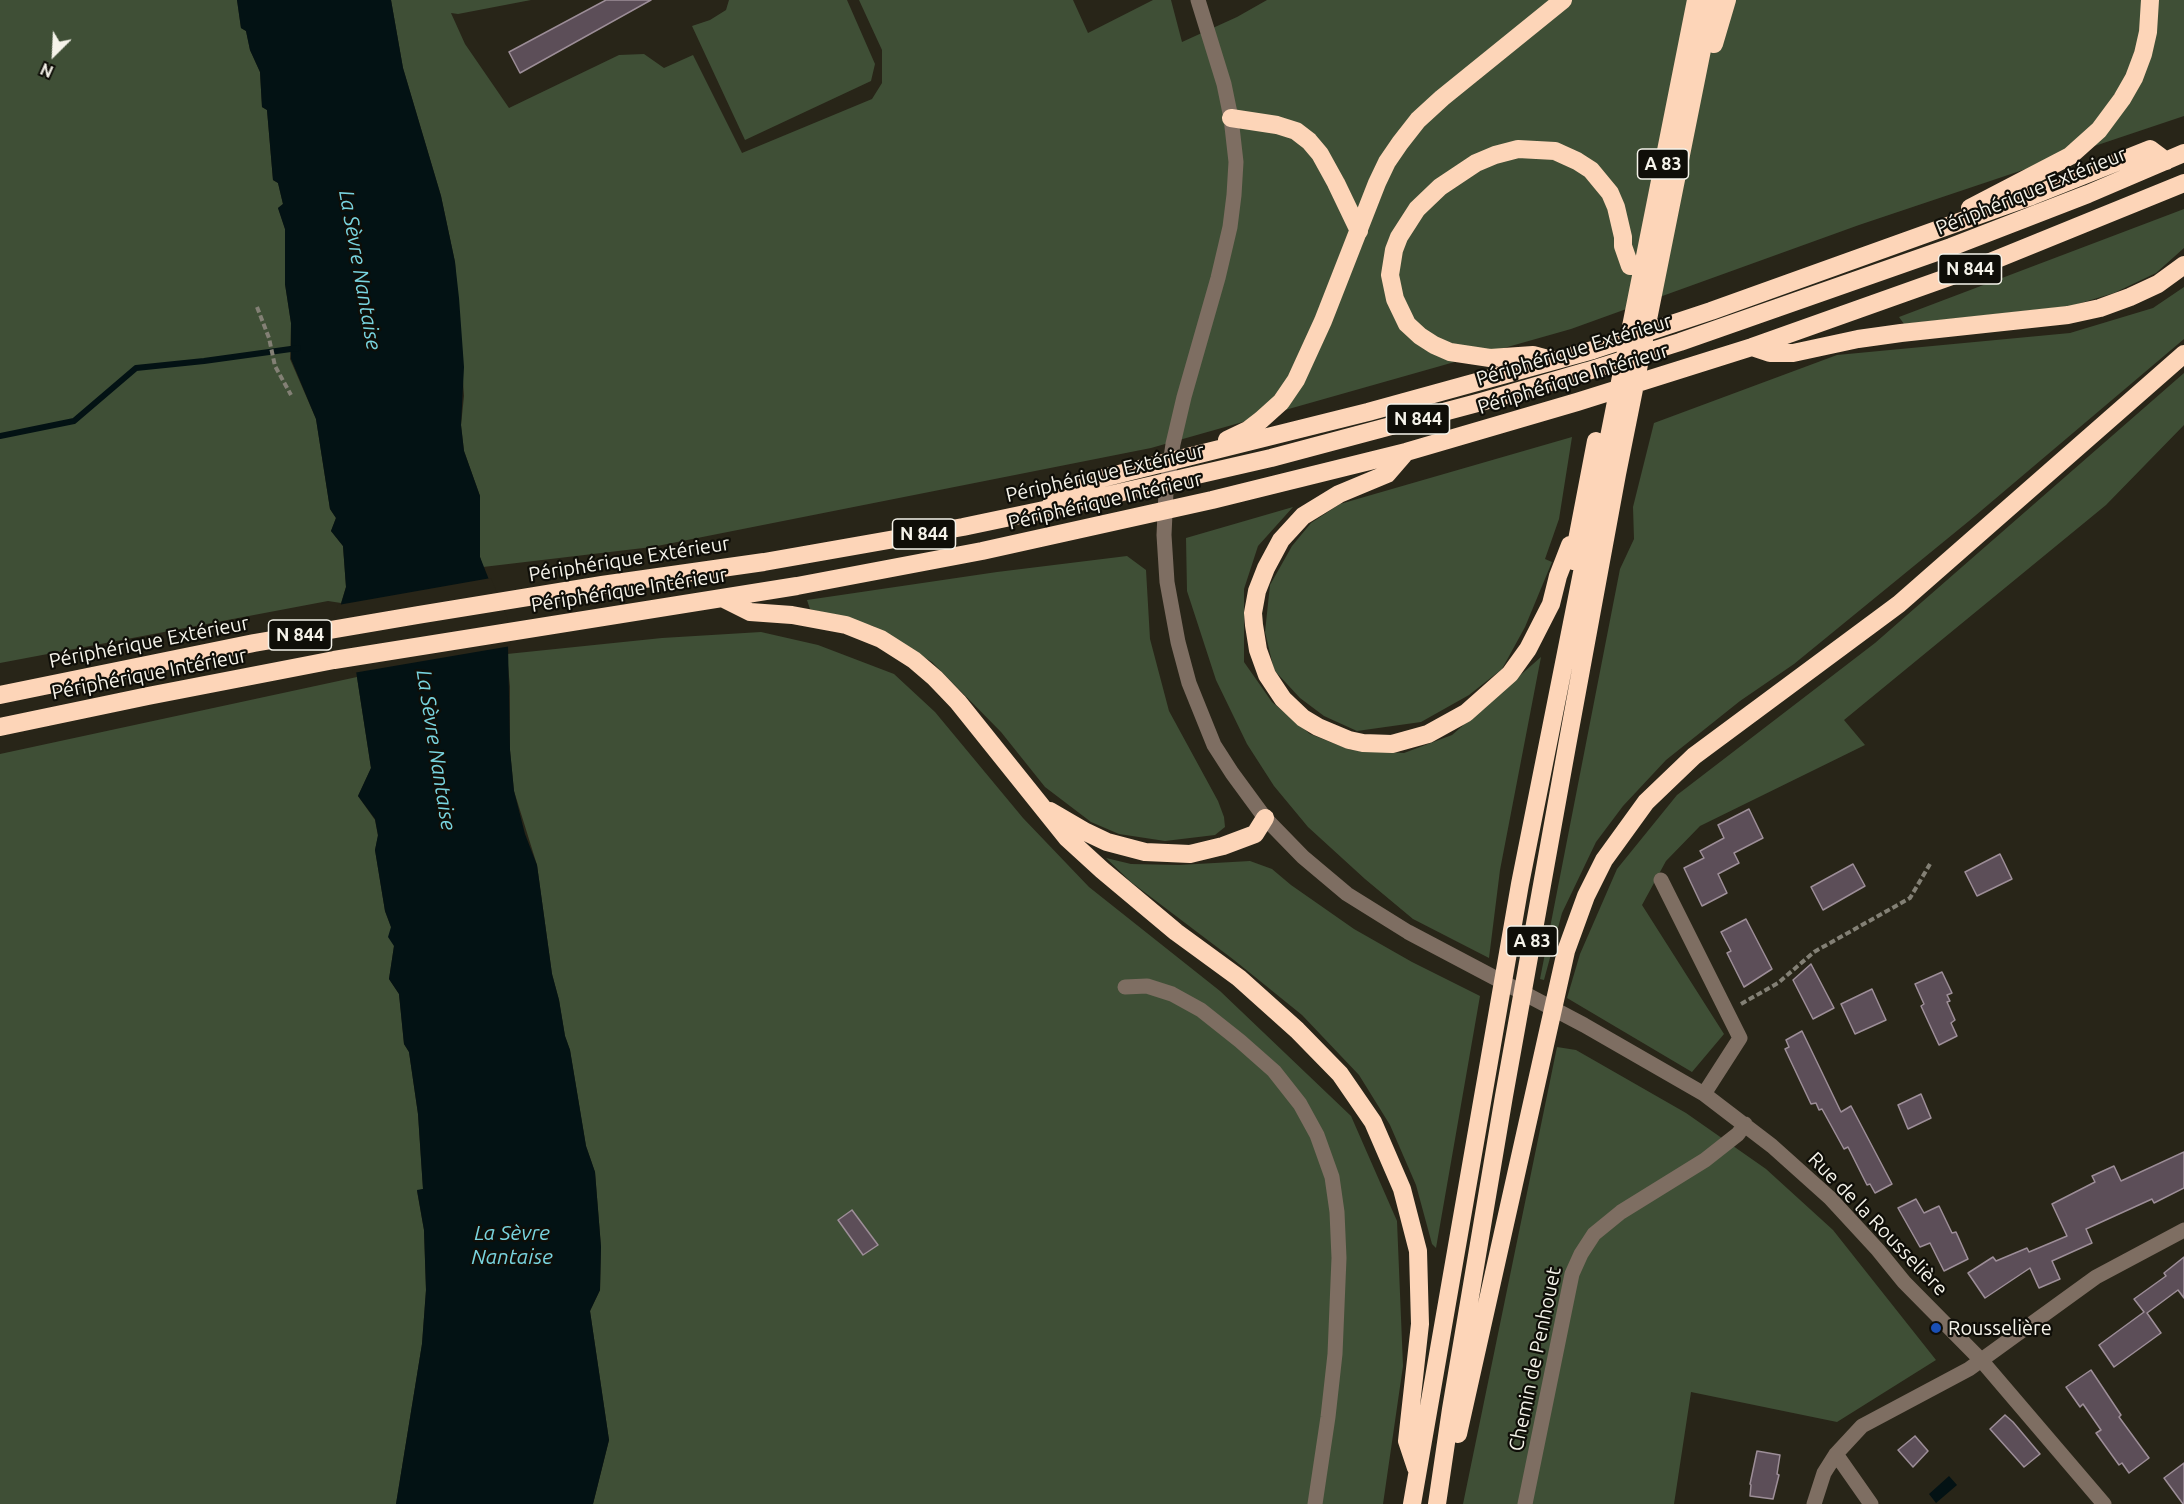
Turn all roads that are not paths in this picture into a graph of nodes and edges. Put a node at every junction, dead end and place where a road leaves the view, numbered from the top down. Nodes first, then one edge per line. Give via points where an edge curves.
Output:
1 (1198, 0) edge
2 (1563, 0) edge
3 (1696, 0) edge
4 (1712, 0) edge
5 (1727, 0) edge
6 (2150, 0) edge
7 (1694, 88) junction
8 (1231, 118) junction
9 (2184, 153) edge
10 (2166, 161) junction
11 (2184, 183) edge
12 (1946, 227) junction
13 (1359, 231) junction
14 (2184, 265) edge
15 (1633, 270) junction
16 (1752, 347) junction
17 (2184, 354) edge
18 (1556, 361) junction
19 (1211, 452) junction
20 (1406, 452) junction
21 (1609, 477) junction
22 (1044, 510) junction
23 (1579, 531) junction
24 (722, 598) junction
25 (0, 695) edge
26 (0, 727) edge
27 (1043, 807) junction
28 (1265, 818) junction
29 (1661, 880) dead end
30 (1520, 884) junction
31 (1125, 987) dead end
32 (1704, 1094) junction
33 (1745, 1124) junction
34 (2184, 1230) edge
35 (1981, 1360) junction
36 (1836, 1454) junction
37 (1417, 1470) junction
38 (1441, 1479) junction
39 (1315, 1504) edge
40 (1412, 1504) edge
41 (1437, 1504) edge
42 (1525, 1504) edge
43 (1814, 1504) edge
44 (1871, 1504) edge
45 (2104, 1504) edge

1 - 8 street, Rue de la Rousselière
2 - 13 highway via 1418,120 1387,162
3 - 15 highway via 1684,58 1670,77
4 - 7 highway, A 83
5 - 7 highway via 1708,69
6 - 12 highway via 2148,32 2134,78 2099,130 2070,156 1963,212
7 - 21 highway, A 83 via 1659,265
8 - 13 highway via 1277,125 1309,141 1320,154
8 - 28 street, Rue de la Rousselière via 1236,162 1230,227 1169,466 1164,535 1167,582 1184,664 1206,726 1214,745
9 - 10 highway, Périphérique Extérieur / N 844
10 - 12 highway via 2150,149
10 - 22 highway, Périphérique Extérieur / N 844 via 1951,248 1598,368 1339,441
11 - 16 highway, Périphérique Intérieur / N 844 via 1980,266
12 - 18 highway via 1711,311
13 - 19 highway via 1296,380 1281,402 1261,420
14 - 16 highway via 2158,284 2130,297 2068,315 1901,333 1793,353 1770,353
15 - 18 highway via 1610,193 1591,170 1555,151 1529,148 1496,155 1458,174 1417,209 1399,237 1391,262 1392,288 1407,324 1450,352 1490,358 1533,355
15 - 21 highway, A 83
15 - 23 highway
16 - 20 highway, Périphérique Intérieur / N 844
17 - 38 highway via 1899,604 1694,756 1647,802 1604,860 1566,951 1452,1464
18 - 19 highway
19 - 22 highway via 1091,481
20 - 23 highway via 1387,474 1339,494 1303,516 1277,548 1257,591 1254,632 1274,689 1293,709 1333,735 1377,744 1410,740 1449,723 1488,696 1510,674 1535,636 1551,604 1567,551
20 - 24 highway, Périphérique Intérieur / N 844 via 1033,541
21 - 30 highway, A 83
21 - 38 highway, A 83
22 - 25 highway, Périphérique Extérieur / N 844 via 764,562 254,643
23 - 30 highway via 1534,781
24 - 26 highway, Périphérique Intérieur / N 844 via 334,660
24 - 27 highway via 750,612 846,625 881,639 935,678
27 - 28 highway via 1107,842 1145,852 1190,854 1223,846 1255,834
27 - 37 highway via 1067,838 1102,870 1239,978 1297,1030 1340,1074 1373,1122 1402,1189 1418,1251 1420,1324 1407,1441
28 - 32 street, Rue de la Rousselière via 1347,894 1408,932
29 - 32 street via 1740,1038
30 - 37 highway, A 83
31 - 39 street via 1172,993 1240,1041 1274,1071 1300,1104 1317,1135 1332,1177 1339,1258 1335,1354
32 - 33 street, Rue de la Rousselière
33 - 35 street, Rue de la Rousselière via 1830,1198 1904,1282
33 - 42 street, Chemin de Penhouet via 1705,1160 1621,1212 1594,1234 1581,1254 1572,1274
34 - 35 street via 2096,1277
35 - 36 street via 1862,1426
35 - 45 street, Rue de la Rousselière
36 - 43 street via 1824,1473
36 - 44 street
37 - 40 highway
38 - 41 highway

